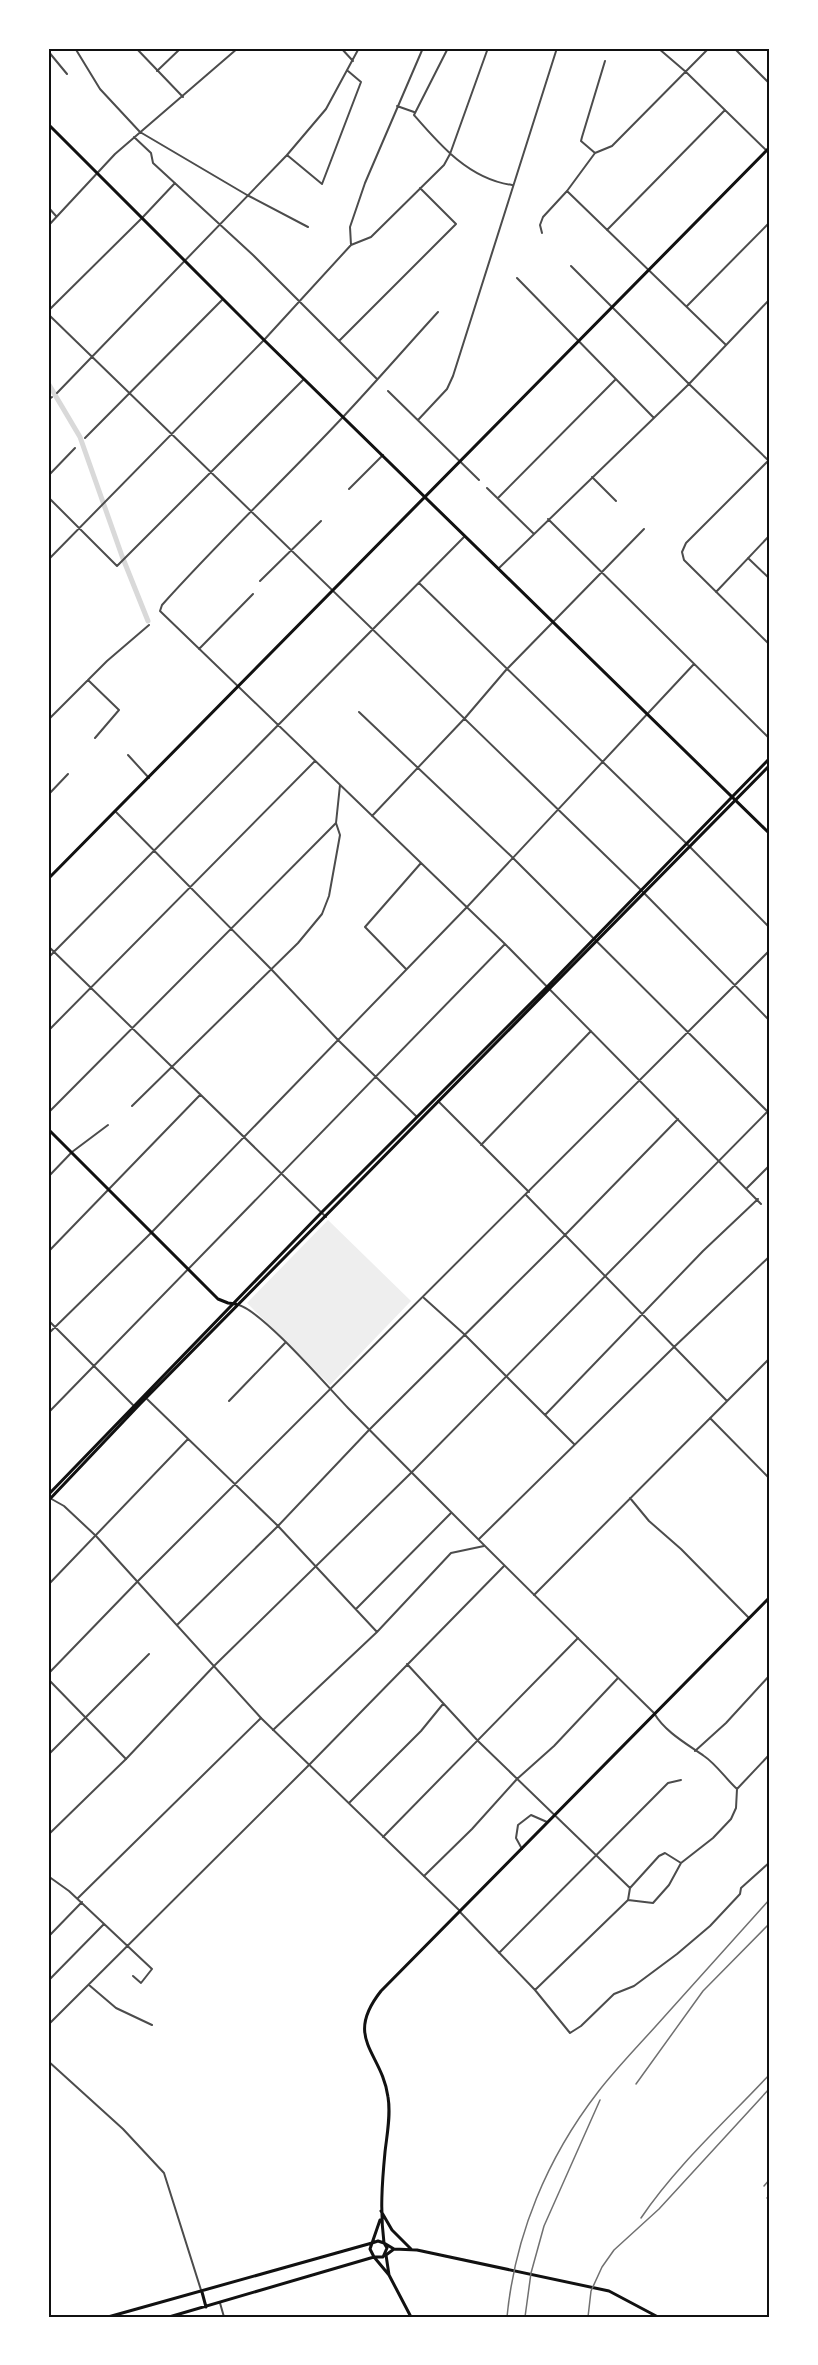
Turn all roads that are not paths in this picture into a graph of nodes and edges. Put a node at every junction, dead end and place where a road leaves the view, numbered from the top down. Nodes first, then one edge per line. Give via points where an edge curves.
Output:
1 (75, 48) edge
2 (136, 48) edge
3 (181, 48) edge
4 (238, 48) edge
5 (341, 48) edge
6 (358, 48) edge
7 (423, 48) edge
8 (448, 48) edge
9 (488, 48) edge
10 (557, 48) edge
11 (658, 48) edge
12 (709, 48) edge
13 (734, 48) edge
14 (48, 51) edge
15 (352, 61) junction
16 (605, 61) dead end
17 (157, 71) junction
18 (348, 71) junction
19 (686, 72) junction
20 (67, 74) dead end
21 (770, 84) edge
22 (183, 97) junction
23 (397, 106) junction
24 (725, 110) junction
25 (415, 113) junction
26 (48, 124) edge
27 (140, 132) junction
28 (134, 137) junction
29 (770, 147) edge
30 (766, 151) junction
31 (595, 153) junction
32 (450, 154) junction
33 (770, 154) edge
34 (287, 155) junction
35 (97, 172) junction
36 (175, 183) junction
37 (512, 185) junction
38 (420, 188) junction
39 (567, 191) junction
40 (247, 195) junction
41 (48, 207) edge
42 (57, 216) junction
43 (142, 218) junction
44 (770, 222) edge
45 (219, 224) junction
46 (48, 226) edge
47 (308, 227) dead end
48 (607, 230) junction
49 (542, 233) dead end
50 (351, 244) junction
51 (184, 261) junction
52 (571, 266) dead end
53 (648, 269) junction
54 (517, 278) dead end
55 (223, 299) junction
56 (770, 299) edge
57 (299, 303) junction
58 (612, 306) junction
59 (687, 306) junction
60 (438, 312) dead end
61 (48, 313) edge
62 (264, 340) junction
63 (339, 341) junction
64 (577, 341) junction
65 (726, 345) junction
66 (92, 357) junction
67 (304, 379) junction
68 (377, 379) junction
69 (615, 380) junction
70 (689, 384) junction
71 (388, 391) dead end
72 (57, 393) dead end
73 (130, 393) junction
74 (52, 397) dead end
75 (48, 400) edge
76 (344, 417) junction
77 (654, 418) junction
78 (418, 420) junction
79 (171, 435) junction
80 (85, 438) dead end
81 (75, 448) dead end
82 (383, 455) junction
83 (769, 460) edge
84 (460, 461) junction
85 (211, 473) junction
86 (48, 476) edge
87 (592, 477) junction
88 (479, 480) dead end
89 (488, 488) dead end
90 (349, 489) dead end
91 (48, 497) edge
92 (424, 497) junction
93 (498, 498) junction
94 (616, 501) dead end
95 (251, 513) junction
96 (548, 519) junction
97 (321, 520) dead end
98 (79, 528) junction
99 (644, 529) dead end
100 (534, 534) junction
101 (770, 535) edge
102 (464, 537) junction
103 (291, 551) junction
104 (748, 558) junction
105 (48, 560) edge
106 (498, 569) junction
107 (601, 572) junction
108 (770, 579) edge
109 (260, 581) dead end
110 (418, 583) junction
111 (332, 592) junction
112 (716, 592) junction
113 (252, 594) dead end
114 (552, 622) junction
115 (149, 625) dead end
116 (372, 629) junction
117 (770, 645) edge
118 (199, 649) junction
119 (694, 664) junction
120 (506, 670) junction
121 (88, 680) junction
122 (239, 687) junction
123 (359, 712) dead end
124 (646, 714) junction
125 (465, 718) junction
126 (48, 720) edge
127 (278, 724) junction
128 (95, 738) dead end
129 (770, 739) edge
130 (128, 755) dead end
131 (770, 758) edge
132 (315, 761) junction
133 (602, 762) junction
134 (770, 765) edge
135 (419, 768) junction
136 (68, 774) dead end
137 (149, 778) junction
138 (340, 784) junction
139 (48, 795) edge
140 (732, 797) junction
141 (736, 801) junction
142 (557, 809) junction
143 (116, 812) junction
144 (372, 816) junction
145 (336, 823) junction
146 (770, 834) edge
147 (686, 843) junction
148 (690, 847) junction
149 (154, 849) junction
150 (512, 857) junction
151 (421, 862) junction
152 (48, 879) edge
153 (191, 888) junction
154 (643, 892) junction
155 (466, 907) junction
156 (232, 928) junction
157 (770, 928) edge
158 (596, 940) junction
159 (505, 944) junction
160 (48, 946) edge
161 (770, 950) edge
162 (54, 952) junction
163 (48, 958) edge
164 (271, 969) junction
165 (406, 969) junction
166 (735, 986) junction
167 (91, 988) junction
168 (548, 988) junction
169 (770, 1021) edge
170 (133, 1028) junction
171 (48, 1031) edge
172 (591, 1031) junction
173 (688, 1033) junction
174 (338, 1040) junction
175 (172, 1067) junction
176 (376, 1076) junction
177 (641, 1081) junction
178 (200, 1094) junction
179 (436, 1098) junction
180 (439, 1102) junction
181 (132, 1106) dead end
182 (769, 1112) edge
183 (48, 1113) edge
184 (417, 1117) junction
185 (678, 1119) junction
186 (420, 1122) junction
187 (108, 1125) dead end
188 (48, 1129) edge
189 (243, 1137) junction
190 (481, 1145) junction
191 (72, 1152) junction
192 (719, 1161) junction
193 (770, 1165) edge
194 (282, 1174) junction
195 (48, 1177) edge
196 (747, 1188) junction
197 (108, 1190) junction
198 (529, 1192) junction
199 (526, 1196) junction
200 (758, 1199) junction
201 (761, 1204) dead end
202 (322, 1212) junction
203 (326, 1217) junction
204 (151, 1233) junction
205 (565, 1235) junction
206 (48, 1252) edge
207 (770, 1256) edge
208 (189, 1270) junction
209 (604, 1275) junction
210 (424, 1298) junction
211 (234, 1303) junction
212 (239, 1305) junction
213 (642, 1314) junction
214 (48, 1320) edge
215 (55, 1327) junction
216 (48, 1334) edge
217 (464, 1335) junction
218 (285, 1342) junction
219 (673, 1347) junction
220 (770, 1358) edge
221 (93, 1366) junction
222 (506, 1376) junction
223 (331, 1390) junction
224 (145, 1397) junction
225 (229, 1401) dead end
226 (727, 1401) junction
227 (135, 1407) junction
228 (48, 1413) edge
229 (545, 1415) junction
230 (710, 1418) junction
231 (369, 1430) junction
232 (188, 1439) junction
233 (575, 1445) junction
234 (412, 1472) junction
235 (770, 1479) edge
236 (237, 1485) junction
237 (49, 1498) edge
238 (630, 1498) junction
239 (451, 1513) junction
240 (278, 1526) junction
241 (96, 1536) junction
242 (479, 1539) junction
243 (485, 1546) junction
244 (504, 1566) junction
245 (316, 1567) junction
246 (137, 1582) junction
247 (48, 1585) edge
248 (534, 1594) junction
249 (770, 1597) edge
250 (356, 1609) junction
251 (749, 1618) junction
252 (177, 1625) junction
253 (377, 1632) junction
254 (578, 1638) junction
255 (149, 1654) dead end
256 (407, 1664) junction
257 (214, 1666) junction
258 (48, 1674) edge
259 (770, 1676) edge
260 (618, 1678) junction
261 (48, 1679) edge
262 (443, 1704) junction
263 (654, 1713) junction
264 (85, 1717) junction
265 (261, 1718) junction
266 (273, 1730) junction
267 (478, 1741) junction
268 (695, 1751) junction
269 (770, 1754) edge
270 (48, 1755) edge
271 (126, 1759) junction
272 (309, 1765) junction
273 (517, 1779) junction
274 (681, 1780) dead end
275 (737, 1789) junction
276 (349, 1803) junction
277 (556, 1816) junction
278 (549, 1822) junction
279 (48, 1835) edge
280 (383, 1837) junction
281 (522, 1849) junction
282 (596, 1855) junction
283 (770, 1862) edge
284 (681, 1863) junction
285 (48, 1876) edge
286 (424, 1876) junction
287 (630, 1888) junction
288 (78, 1898) junction
289 (628, 1900) junction
290 (82, 1902) junction
291 (460, 1911) junction
292 (104, 1924) junction
293 (48, 1937) edge
294 (127, 1946) junction
295 (499, 1953) junction
296 (133, 1977) dead end
297 (48, 1981) edge
298 (88, 1985) junction
299 (535, 1990) junction
300 (48, 2025) edge
301 (152, 2025) dead end
302 (48, 2061) edge
303 (381, 2210) junction
304 (381, 2218) junction
305 (372, 2243) junction
306 (384, 2243) junction
307 (394, 2249) junction
308 (411, 2250) junction
309 (386, 2254) junction
310 (374, 2257) junction
311 (389, 2275) junction
312 (201, 2292) junction
313 (220, 2303) junction
314 (206, 2307) junction
315 (115, 2316) edge
316 (108, 2317) edge
317 (169, 2317) edge
318 (224, 2317) edge
319 (411, 2317) edge
320 (658, 2317) edge

1 - 27 street via 100,89
2 - 17 street
3 - 17 street
4 - 22 street
5 - 15 street
6 - 15 street
7 - 23 street
8 - 25 street
9 - 32 street
10 - 37 street
11 - 19 street
12 - 19 street
13 - 21 street
14 - 20 street
15 - 18 street
16 - 31 street via 581,141
17 - 22 street
18 - 34 street via 326,109
18 - 34 street via 361,82 322,184
19 - 24 street
19 - 31 street via 612,146
22 - 27 street
23 - 25 street
23 - 50 street via 350,227
24 - 30 street
24 - 48 street
25 - 32 street
26 - 35 main road
27 - 28 street
27 - 40 street
28 - 35 street
28 - 36 street via 151,153 153,163
29 - 30 main road
30 - 33 street
30 - 53 main road
31 - 39 street
32 - 37 street via 485,177
32 - 38 street
34 - 40 street
35 - 42 street
35 - 43 main road
36 - 43 street
36 - 45 street
37 - 78 street via 453,376
38 - 50 street via 371,237
38 - 63 street via 456,224
39 - 48 street
39 - 49 street via 543,217
40 - 45 street
40 - 47 street
41 - 42 street
42 - 46 street
43 - 51 main road
43 - 61 street
44 - 59 street
45 - 51 street
45 - 57 street
48 - 53 street
50 - 57 street
51 - 55 main road
51 - 66 street
52 - 58 street
53 - 58 main road
53 - 59 street
54 - 64 street
55 - 62 main road
55 - 73 street
56 - 65 street
57 - 62 street
57 - 63 street
58 - 64 main road
58 - 70 street
59 - 65 street
60 - 68 street
61 - 66 street
62 - 67 main road
62 - 79 street
63 - 68 street
64 - 69 street
64 - 84 main road
65 - 70 street
66 - 72 street
66 - 73 street
67 - 76 main road
67 - 85 street
68 - 76 street
69 - 77 street
69 - 93 street
70 - 77 street
70 - 83 street
71 - 78 street
73 - 79 street
73 - 80 street
74 - 75 street
76 - 82 main road
76 - 95 street
77 - 87 street
78 - 84 street
79 - 85 street
79 - 98 street
81 - 86 street
82 - 90 street
82 - 92 main road
83 - 112 street via 686,543 682,552 684,560
84 - 88 street
84 - 92 main road
85 - 95 street
85 - 98 street via 120,564 115,565
87 - 94 street
87 - 96 street
89 - 93 street
91 - 98 street
92 - 102 main road
92 - 111 main road
93 - 100 street
95 - 103 street
95 - 118 street via 162,605 160,611
96 - 100 street
96 - 107 street
97 - 103 street
98 - 105 street
99 - 107 street
100 - 106 street
101 - 104 street
102 - 106 main road
102 - 110 street
103 - 109 street
103 - 111 street
104 - 108 street
104 - 112 street
106 - 114 main road
107 - 114 street
107 - 119 street
110 - 116 street
110 - 120 street
111 - 116 street
111 - 122 main road
112 - 117 street
113 - 118 street
114 - 120 street
114 - 124 main road
115 - 121 street
116 - 125 street
116 - 127 street
118 - 122 street
119 - 124 street
119 - 129 street
120 - 125 street
120 - 133 street
121 - 126 street
121 - 128 street via 119,710
122 - 127 street
122 - 137 main road
123 - 135 street
124 - 133 street
124 - 140 main road
125 - 135 street
125 - 142 street
127 - 132 street
127 - 149 street
130 - 137 street
131 - 140 main road
132 - 138 street
132 - 153 street
133 - 142 street
133 - 147 street
134 - 141 main road
135 - 144 street
135 - 150 street
136 - 139 street
137 - 143 main road
138 - 144 street
138 - 145 street
140 - 141 main road
140 - 147 main road
141 - 146 main road
141 - 148 main road
142 - 150 street
142 - 154 street
143 - 149 street
143 - 152 main road
144 - 151 street
145 - 156 street
145 - 164 street via 340,835 322,914
147 - 148 street
147 - 154 main road
148 - 154 main road
148 - 157 street
149 - 153 street
149 - 162 street
150 - 155 street
150 - 158 street
151 - 155 street
151 - 165 street via 365,927
153 - 156 street
153 - 167 street
154 - 158 main road
154 - 166 street
155 - 159 street
155 - 165 street
156 - 164 street
156 - 170 street
158 - 168 main road
158 - 173 street
159 - 168 street
159 - 176 street
160 - 162 street
161 - 166 street
162 - 163 street
162 - 167 street
164 - 174 street
164 - 175 street
165 - 174 street
166 - 169 street
166 - 173 street
167 - 170 street
167 - 171 street
168 - 172 street
168 - 179 main road
168 - 180 main road
170 - 175 street
170 - 183 street
172 - 177 street
172 - 190 street
173 - 177 street
173 - 182 street
174 - 176 street
174 - 189 street
175 - 178 street
175 - 181 street
176 - 184 street
176 - 194 street
177 - 185 street
177 - 198 street
178 - 189 street
178 - 197 street
179 - 180 street
179 - 184 main road
180 - 186 main road
180 - 190 street
182 - 192 street
184 - 186 street
184 - 202 main road
185 - 192 street
185 - 205 street
186 - 203 main road
187 - 191 street
188 - 191 main road
189 - 194 street
189 - 204 street
190 - 198 street
191 - 195 street
191 - 197 main road
192 - 196 street
192 - 209 street
193 - 196 street
194 - 202 street
194 - 208 street
196 - 200 street
197 - 204 main road
197 - 206 street
198 - 199 street
199 - 205 street
199 - 210 street
200 - 201 street
200 - 213 street
202 - 203 street
202 - 211 main road
203 - 212 main road
204 - 208 main road
204 - 215 street
205 - 209 street
205 - 217 street
207 - 219 street
208 - 211 main road via 218,1299
208 - 221 street
209 - 213 street
209 - 222 street
210 - 217 street
210 - 223 street
211 - 212 main road
211 - 224 main road
212 - 218 street via 250,1309
212 - 224 main road
213 - 219 street
213 - 229 street
214 - 215 street
215 - 216 street
215 - 221 street
217 - 222 street
217 - 231 street
218 - 223 street
218 - 225 street
219 - 226 street
219 - 233 street
220 - 226 street
221 - 227 street
221 - 228 street
222 - 229 street
222 - 234 street
223 - 231 street
223 - 236 street
224 - 227 main road
224 - 232 street
226 - 230 street
227 - 237 main road
229 - 233 street
230 - 235 street
230 - 238 street
231 - 234 street
231 - 240 street
232 - 236 street
232 - 241 street
233 - 242 street
234 - 239 street
234 - 245 street
236 - 240 street
236 - 246 street
237 - 241 street via 64,1506
238 - 248 street
238 - 251 street
239 - 242 street
239 - 250 street
240 - 245 street
240 - 252 street
241 - 246 street
241 - 247 street
242 - 243 street
243 - 244 street
243 - 253 street via 451,1553
244 - 248 street
244 - 256 street
245 - 250 street
245 - 257 street
246 - 252 street
246 - 258 street
248 - 254 street
249 - 251 main road
250 - 253 street
251 - 263 main road
252 - 257 street
253 - 266 street
254 - 260 street
254 - 267 street
255 - 264 street
256 - 262 street
256 - 272 street
257 - 265 street
257 - 271 street
259 - 268 street
260 - 263 street
260 - 273 street
261 - 264 street
262 - 267 street
262 - 276 street
263 - 268 street
263 - 277 main road
264 - 270 street
264 - 271 street
265 - 266 street
265 - 288 street
266 - 272 street
267 - 273 street
267 - 280 street
268 - 275 street via 705,1756
269 - 275 street
271 - 279 street
272 - 276 street
272 - 294 street
273 - 277 street
273 - 286 street
274 - 282 street via 668,1783
275 - 284 street via 731,1819
276 - 280 street
277 - 278 main road
277 - 282 street
278 - 281 main road
278 - 281 street via 531,1815 518,1825 516,1838
280 - 286 street
281 - 291 main road
282 - 287 street
282 - 295 street
283 - 299 street via 741,1888 740,1894 710,1926 634,1986 614,1994 570,2033
284 - 287 street via 665,1853
284 - 289 street via 653,1903
285 - 288 street
286 - 291 street
287 - 289 street
288 - 290 street
289 - 299 street
290 - 292 street
290 - 293 street
291 - 295 street
291 - 303 main road via 381,1991 366,2015 365,2035 389,2099
292 - 294 street
292 - 297 street
294 - 296 street via 152,1969 141,1983
294 - 298 street
295 - 299 street
298 - 300 street
298 - 301 street via 116,2008
302 - 312 street via 123,2129 164,2173
303 - 304 main road
303 - 308 main road via 392,2230
304 - 305 main road
304 - 306 main road
305 - 306 main road
305 - 310 main road via 369,2249
305 - 312 main road
306 - 307 main road
306 - 309 main road
307 - 308 main road
307 - 309 main road
308 - 320 main road via 609,2291
309 - 310 main road
309 - 311 main road
310 - 311 main road
310 - 313 main road
311 - 319 main road
312 - 314 main road
312 - 315 main road
313 - 314 main road
313 - 318 street
314 - 317 main road
315 - 316 main road

